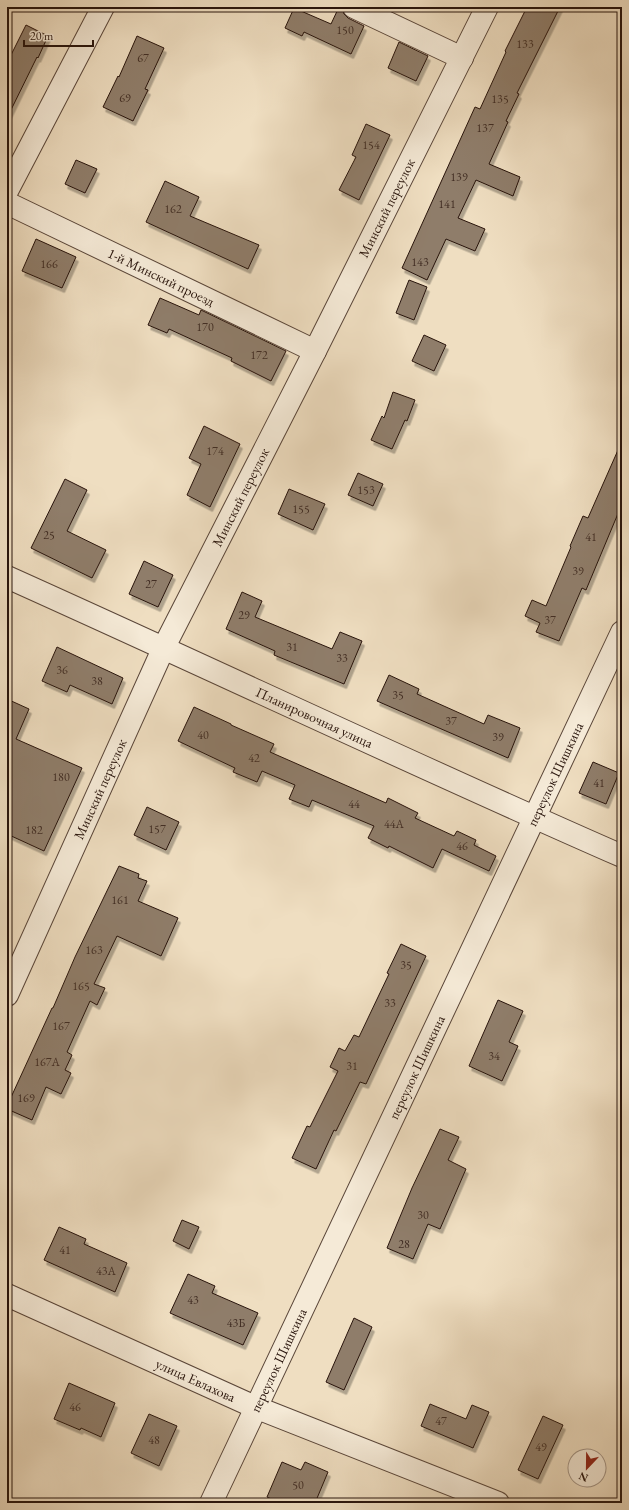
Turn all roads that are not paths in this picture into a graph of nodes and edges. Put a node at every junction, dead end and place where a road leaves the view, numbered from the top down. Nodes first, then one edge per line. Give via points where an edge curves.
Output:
1 (103, 7) edge
2 (354, 7) edge
3 (488, 7) edge
4 (462, 58) junction
5 (7, 191) edge
6 (7, 203) edge
7 (315, 351) junction
8 (7, 577) edge
9 (622, 632) edge
10 (164, 647) junction
11 (534, 818) junction
12 (622, 856) edge
13 (7, 995) edge
14 (7, 1295) edge
15 (255, 1407) junction
16 (211, 1503) edge
17 (498, 1503) edge

1 - 5 street
2 - 4 street
3 - 4 street, Минский переулок
4 - 7 street, Минский переулок
6 - 7 street, 1-й Минский проезд
7 - 10 street, Минский переулок
8 - 10 street, Планировочная улица
9 - 11 street, переулок Шишкина
10 - 11 street, Планировочная улица
10 - 13 street, Минский переулок
11 - 12 street, Планировочная улица
11 - 15 street, переулок Шишкина
14 - 15 street, улица Евлахова
15 - 16 street, переулок Шишкина
15 - 17 street, улица Евлахова

